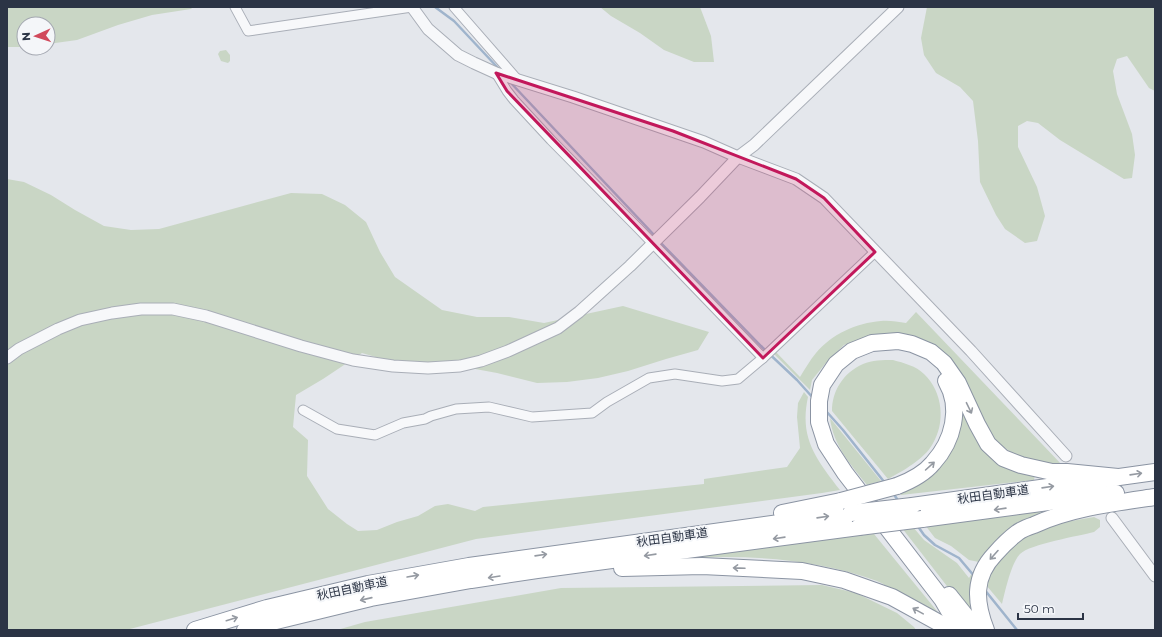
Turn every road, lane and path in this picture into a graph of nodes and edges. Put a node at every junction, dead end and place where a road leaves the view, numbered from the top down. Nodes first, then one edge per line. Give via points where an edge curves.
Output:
1 (235, 7) edge
2 (412, 7) edge
3 (454, 7) edge
4 (898, 7) edge
5 (496, 73) junction
6 (516, 78) junction
7 (738, 157) junction
8 (653, 244) junction
9 (875, 252) junction
10 (7, 358) edge
11 (763, 358) junction
12 (303, 410) dead end
13 (1066, 456) dead end
14 (1155, 472) edge
15 (1118, 477) junction
16 (1155, 488) edge
17 (1155, 497) edge
18 (1112, 518) dead end
19 (651, 540) junction
20 (537, 570) junction
21 (1155, 576) edge
22 (195, 630) edge
23 (245, 630) edge
24 (952, 630) edge
25 (960, 630) edge
26 (977, 630) edge
27 (986, 630) edge

1 - 2 street via 248,31
2 - 5 street via 428,29 458,55
3 - 6 street
4 - 7 street via 754,146
5 - 6 street
5 - 8 street via 514,100 545,134
6 - 7 street via 704,142
7 - 8 street
7 - 9 street via 796,179 824,198
8 - 10 street via 558,328 508,351 460,366 392,366 353,360 206,316 172,309 141,309 80,320 19,349
8 - 11 street
9 - 11 street
9 - 13 street via 971,351
11 - 12 street via 738,379 722,380 675,374 649,378 592,413 532,417 489,407 456,409 403,423 375,435 337,430
15 -> 14 highway, 秋田自動車道
19 -> 15 highway, 秋田自動車道, bridge
25 -> 15 highway via 942,599 845,473 826,444 819,422 819,401 822,385 836,364 852,351 872,343 898,341 912,344 931,352 944,363 958,383 988,444 1003,458 1052,472
16 -> 20 highway, 秋田自動車道, bridge
17 -> 27 highway via 1076,511 1044,520 1018,532 987,562 981,577 977,594
18 - 21 street
22 -> 19 highway, 秋田自動車道 via 267,608 368,584 469,566
19 -> 26 highway, bridge via 840,501 897,486 913,479 933,464 947,443 954,426 955,409 951,389 942,373 924,359 898,351 874,352 854,360 839,373 826,406 830,432 841,455 853,470 946,592
20 -> 23 highway, 秋田自動車道 via 371,598
24 -> 20 highway via 892,597 844,580 802,572 702,566

